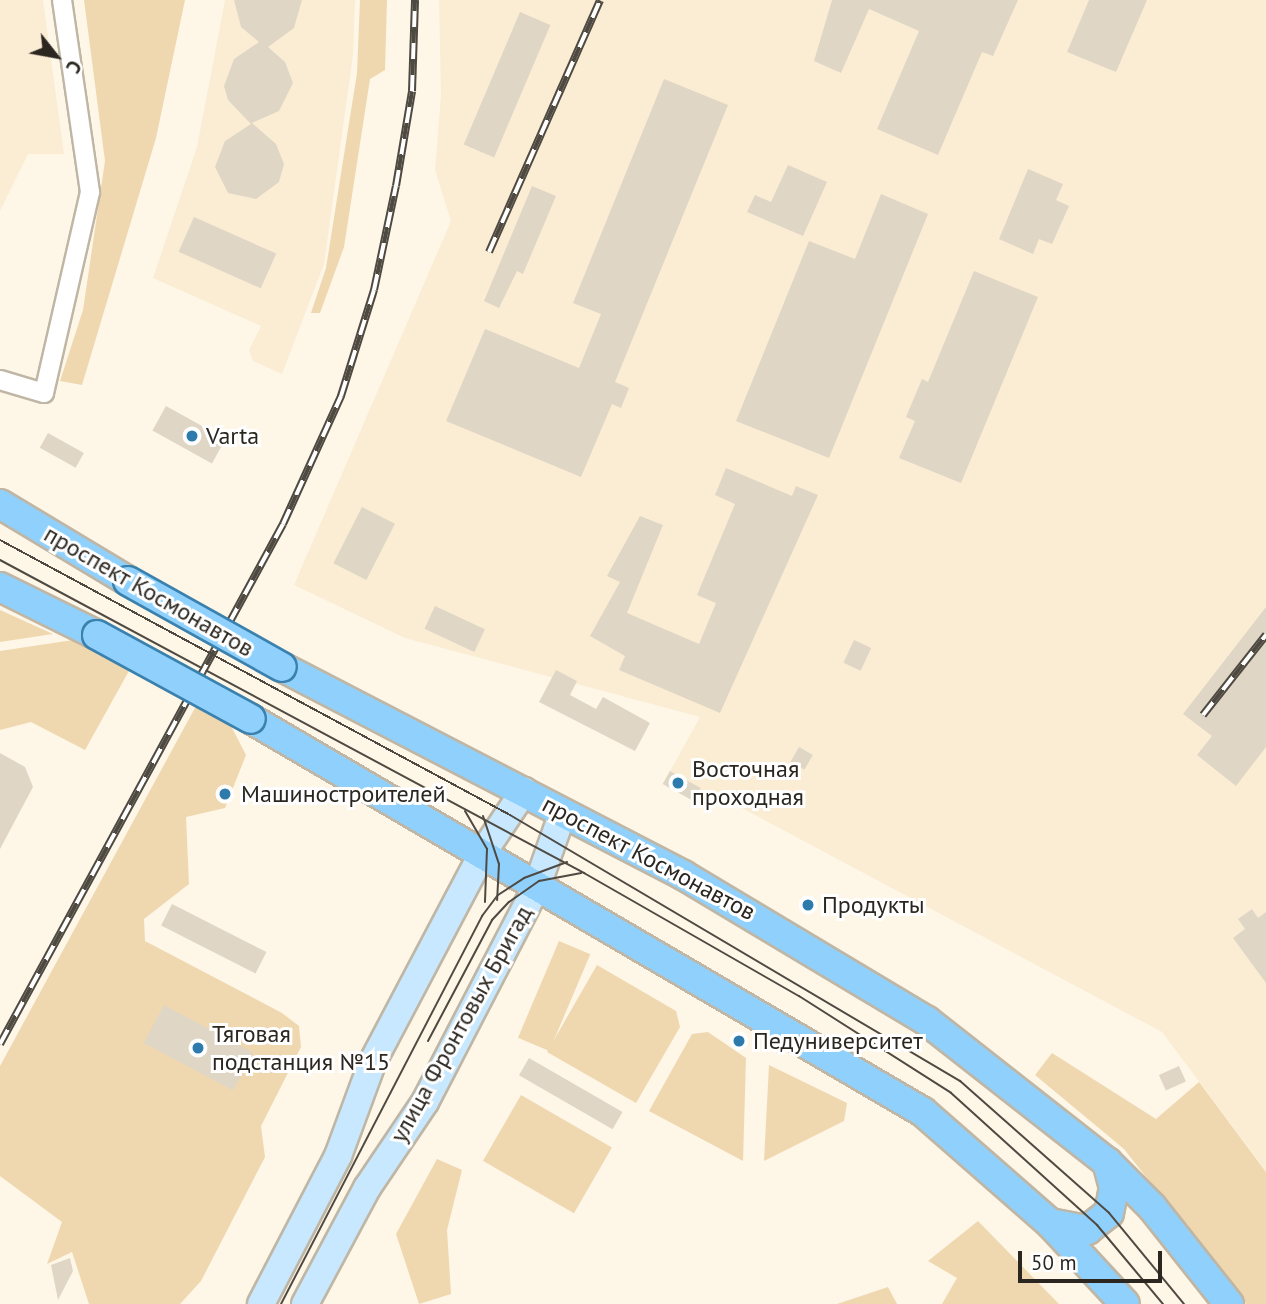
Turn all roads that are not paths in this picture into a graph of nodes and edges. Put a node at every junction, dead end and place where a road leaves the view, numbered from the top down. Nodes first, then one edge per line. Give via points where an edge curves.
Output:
1 (62, 0) edge
2 (0, 380) edge
3 (0, 504) edge
4 (0, 587) edge
5 (524, 791) junction
6 (563, 812) junction
7 (482, 854) junction
8 (537, 886) junction
9 (1107, 1163) junction
10 (1050, 1223) junction
11 (261, 1304) edge
12 (305, 1304) edge
13 (1125, 1304) edge
14 (1230, 1304) edge

1 - 2 street via 90,192 44,393
3 - 5 main road, проспект Космонавтов, bridge via 282,667
4 - 7 main road, bridge via 251,719
5 - 6 main road, проспект Космонавтов
5 - 7 main road, улица Фронтовых Бригад
6 - 8 main road, улица Фронтовых Бригад
6 - 9 main road, проспект Космонавтов via 797,939 927,1021
7 - 8 main road
7 - 11 main road, улица Фронтовых Бригад via 373,1061 342,1147
8 - 10 main road via 923,1112
8 - 12 main road, улица Фронтовых Бригад via 425,1101 367,1188
9 - 10 main road via 1114,1188 1109,1213 1087,1230
9 - 14 main road, проспект Космонавтов via 1152,1207
10 - 13 main road

